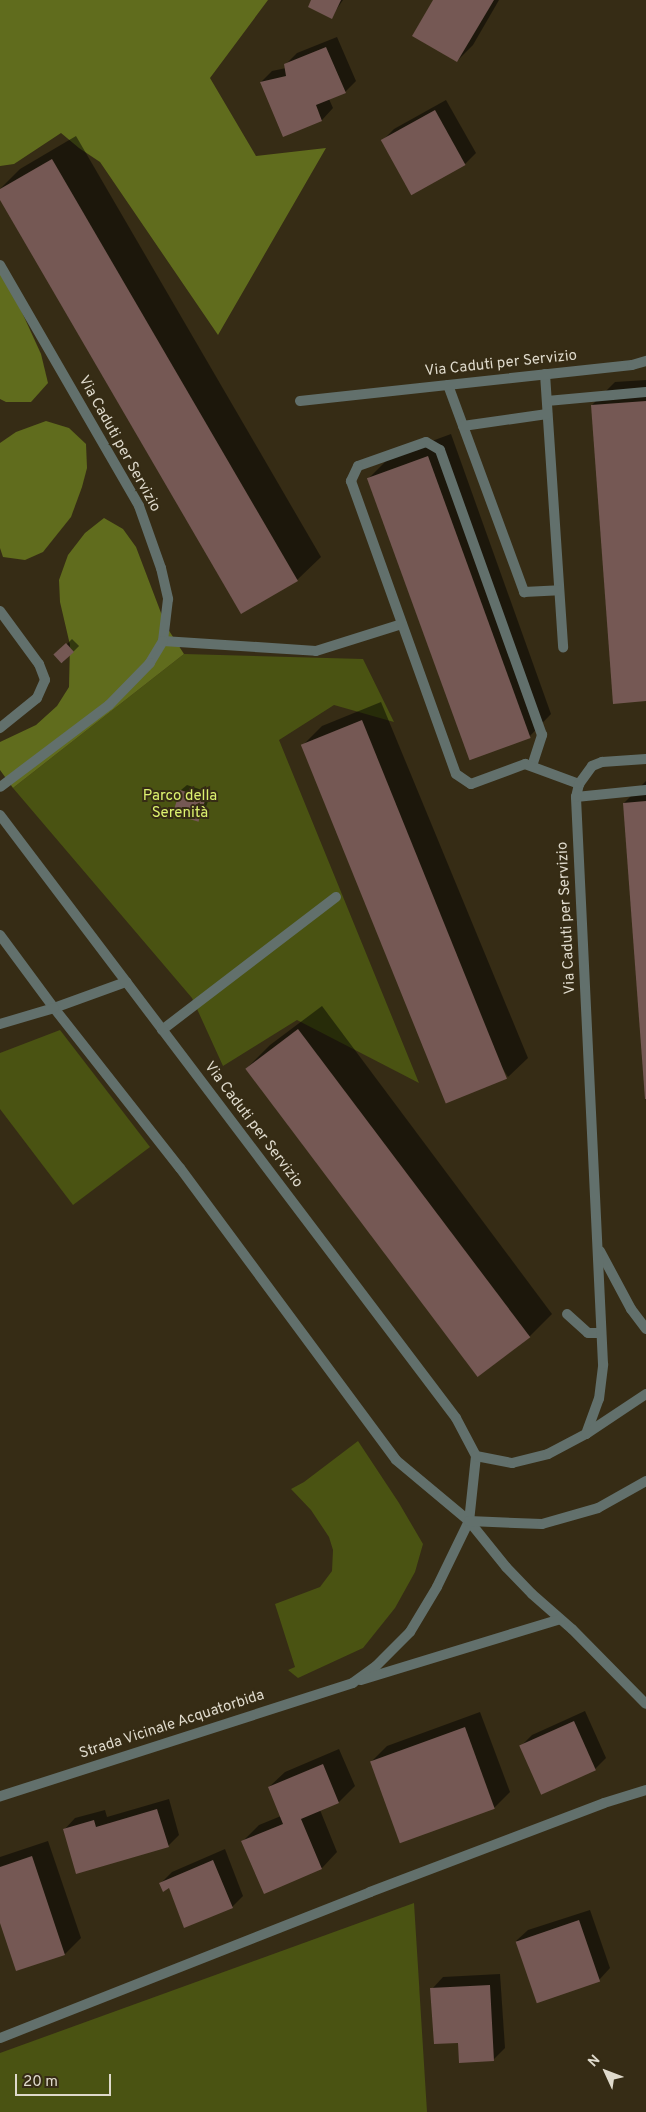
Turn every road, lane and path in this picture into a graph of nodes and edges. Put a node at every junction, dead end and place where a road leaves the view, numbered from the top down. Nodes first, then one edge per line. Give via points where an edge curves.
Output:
1 (0, 265) edge
2 (646, 361) edge
3 (545, 374) junction
4 (448, 385) junction
5 (646, 392) edge
6 (300, 401) dead end
7 (547, 401) junction
8 (547, 414) junction
9 (463, 426) junction
10 (559, 590) junction
11 (0, 611) edge
12 (402, 624) junction
13 (163, 641) junction
14 (563, 647) dead end
15 (0, 728) edge
16 (646, 759) edge
17 (532, 766) junction
18 (579, 784) junction
19 (0, 787) edge
20 (646, 790) edge
21 (576, 797) junction
22 (0, 816) edge
23 (336, 897) dead end
24 (0, 935) edge
25 (126, 982) junction
26 (54, 1008) junction
27 (0, 1024) edge
28 (162, 1030) junction
29 (598, 1248) junction
30 (567, 1314) dead end
31 (646, 1329) edge
32 (601, 1333) junction
33 (646, 1394) edge
34 (586, 1434) junction
35 (476, 1456) junction
36 (646, 1481) edge
37 (469, 1521) junction
38 (560, 1619) junction
39 (353, 1683) junction
40 (646, 1704) edge
41 (646, 1790) edge
42 (0, 1796) edge
43 (0, 2038) edge

1 - 13 street, Via Caduti per Servizio via 140,506 168,599
2 - 3 street, Via Caduti per Servizio
3 - 4 street, Via Caduti per Servizio
3 - 7 street
4 - 6 street, Via Caduti per Servizio
4 - 9 street
5 - 7 street
7 - 8 street
8 - 9 street
8 - 10 street
9 - 10 street via 524,592
10 - 14 street
11 - 15 street via 39,664 45,680 37,698
12 - 13 street via 316,650
12 - 17 street via 456,774 472,784 525,764
12 - 17 street via 351,481 358,466 426,442 440,450 542,735
13 - 19 street, Via Caduti per Servizio via 150,663 109,705
16 - 18 street, Via Caduti per Servizio via 602,762 592,766
17 - 18 street
18 - 21 street, Via Caduti per Servizio
20 - 21 street
21 - 29 street, Via Caduti per Servizio
22 - 25 street, Via Caduti per Servizio
23 - 28 street
24 - 26 street
25 - 26 street
25 - 28 street, Via Caduti per Servizio
26 - 27 street
26 - 37 street via 180,1168 396,1460
28 - 35 street, Via Caduti per Servizio via 456,1418
29 - 31 street, Via Caduti per Servizio via 631,1309
29 - 32 street, Via Caduti per Servizio
30 - 32 street via 588,1333
32 - 34 street, Via Caduti per Servizio via 599,1399
33 - 34 street
34 - 35 street via 531,1460 512,1463
35 - 37 street
36 - 37 street via 598,1508 542,1524
37 - 38 street via 506,1567
37 - 39 street, Strada Vicinale Acquatorbida via 437,1587 410,1632 376,1666
38 - 39 street, Strada Vicinale Acquatorbida
38 - 40 street
39 - 42 street, Strada Vicinale Acquatorbida
41 - 43 street via 379,1889

